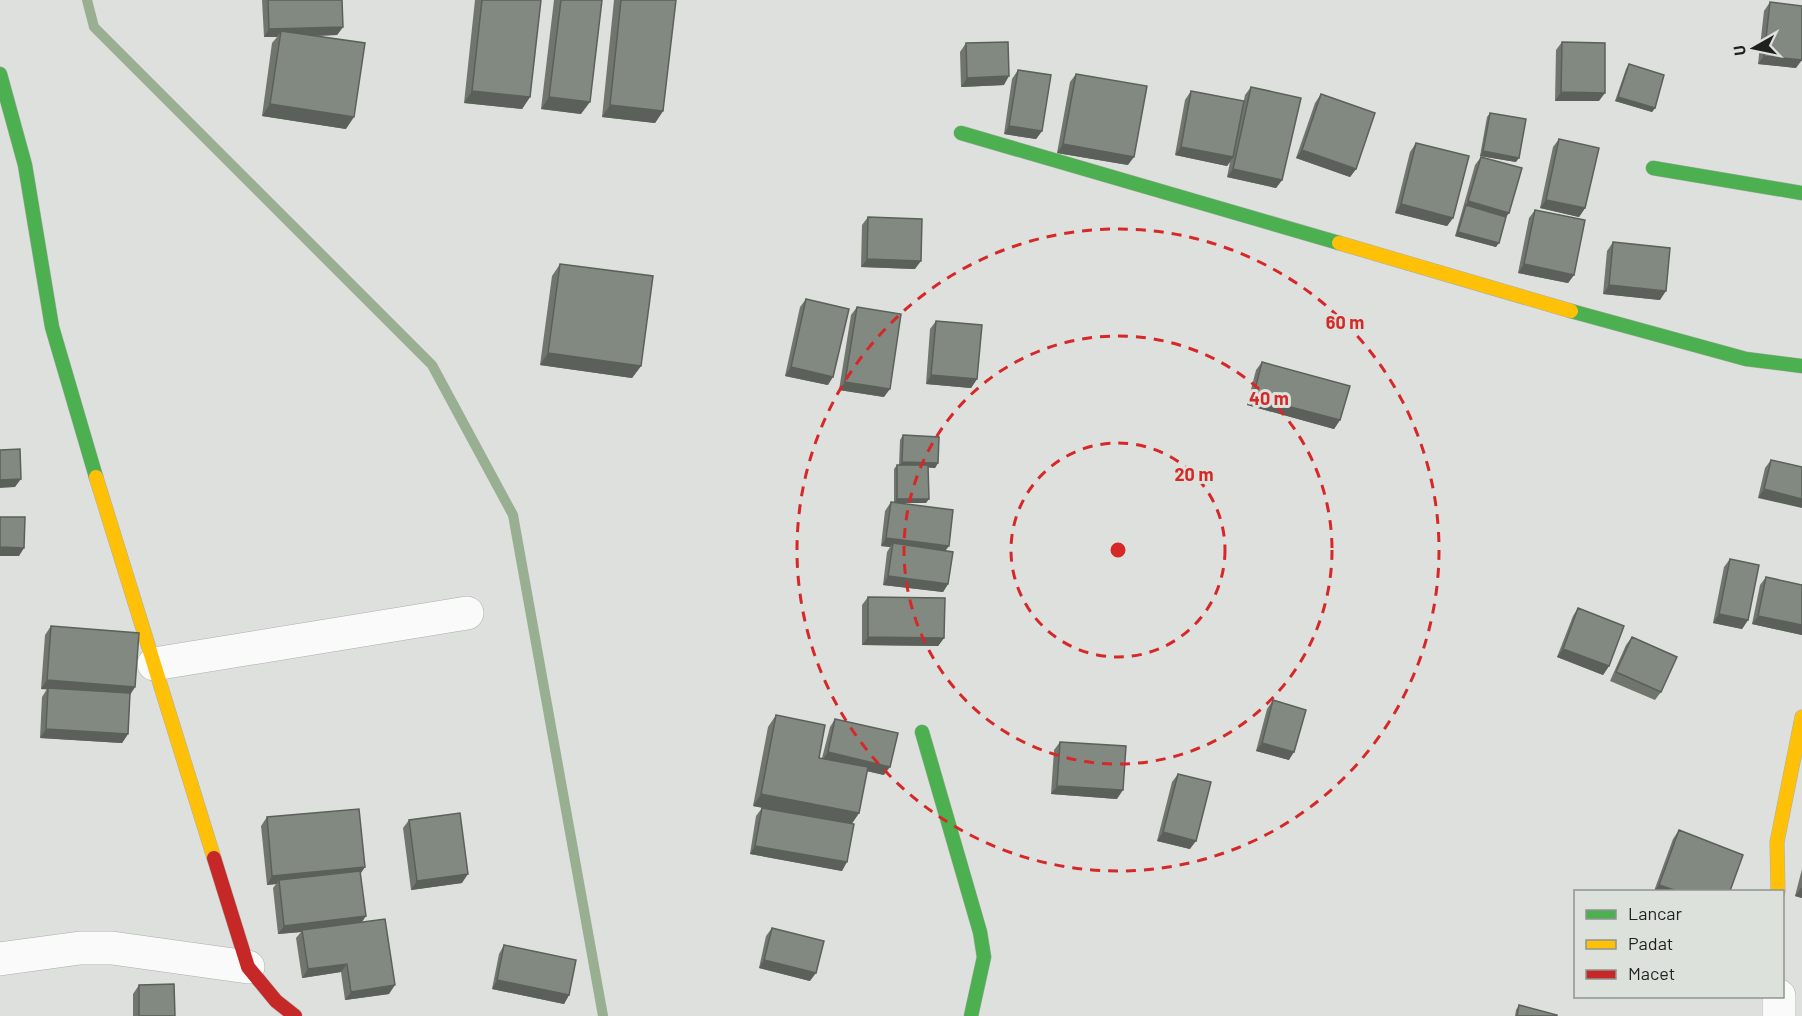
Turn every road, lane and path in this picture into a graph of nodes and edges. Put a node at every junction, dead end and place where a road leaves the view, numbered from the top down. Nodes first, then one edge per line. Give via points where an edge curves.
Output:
1 (0, 74) edge
2 (961, 133) dead end
3 (1653, 168) dead end
4 (1802, 193) edge
5 (1802, 366) edge
6 (467, 613) dead end
7 (154, 663) junction
8 (1802, 717) edge
9 (922, 732) dead end
10 (1778, 890) edge
11 (0, 959) edge
12 (248, 967) junction
13 (1779, 998) edge
14 (281, 1011) edge
15 (971, 1016) edge
16 (1779, 1016) edge

1 - 7 street via 25,165 52,327
2 - 5 street via 1632,329 1746,359
3 - 4 street
6 - 7 street
7 - 12 street
8 - 10 street via 1777,842
9 - 15 street via 980,932 984,957
11 - 12 street via 80,948 112,948
12 - 14 street
13 - 16 street

